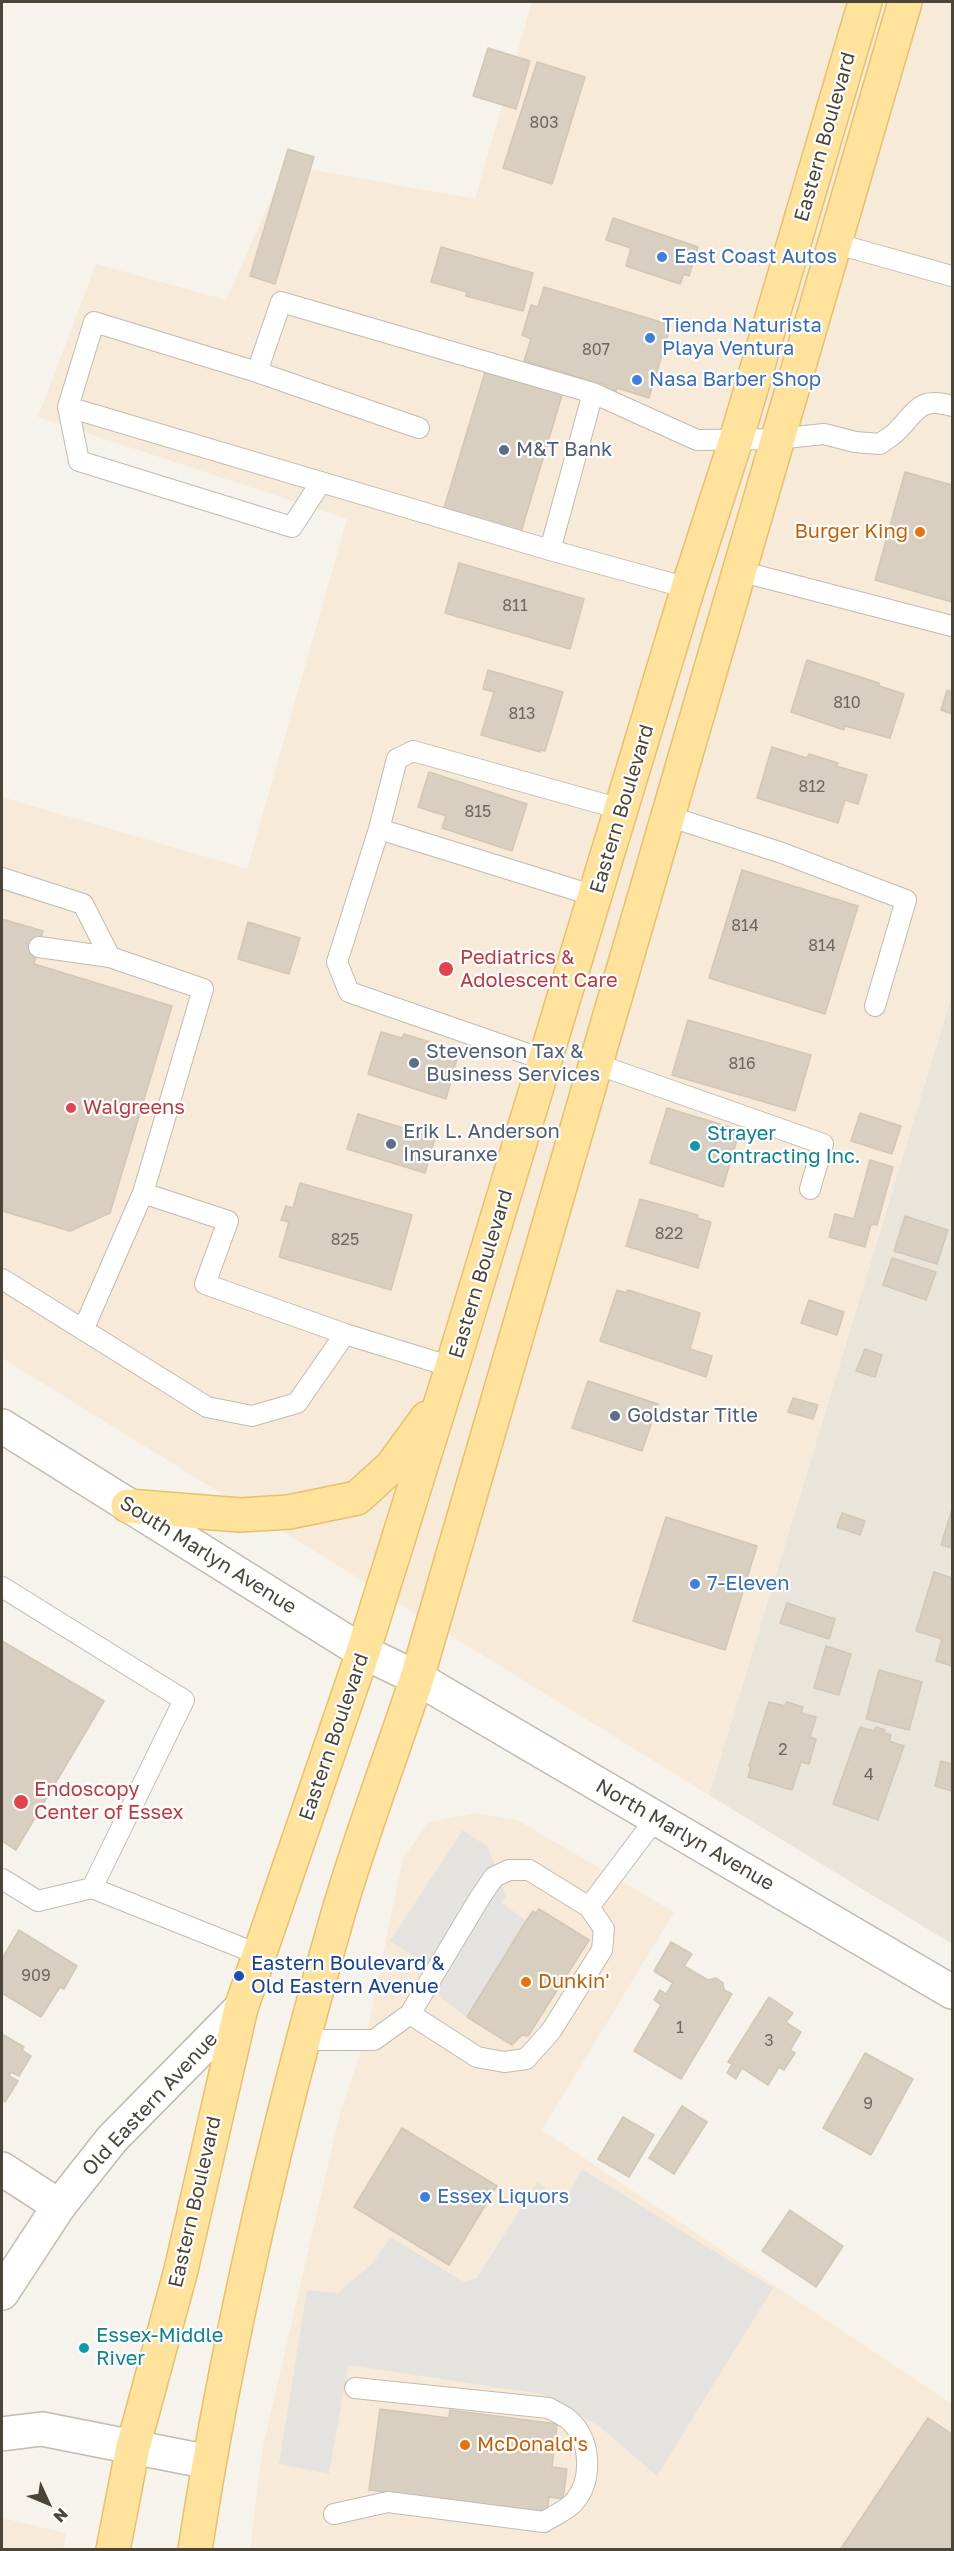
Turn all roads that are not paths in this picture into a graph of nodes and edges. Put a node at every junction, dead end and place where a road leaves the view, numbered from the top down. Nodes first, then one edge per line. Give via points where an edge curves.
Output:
1 (865, 2) edge
2 (905, 2) edge
3 (834, 243) junction
4 (952, 276) edge
5 (257, 372) junction
6 (593, 393) junction
7 (952, 406) edge
8 (68, 407) junction
9 (419, 428) dead end
10 (776, 439) junction
11 (736, 440) junction
12 (321, 482) junction
13 (549, 550) junction
14 (739, 571) junction
15 (688, 588) junction
16 (952, 626) edge
17 (621, 809) junction
18 (668, 816) junction
19 (379, 829) junction
20 (2, 879) edge
21 (595, 896) junction
22 (39, 947) dead end
23 (110, 957) junction
24 (875, 1006) dead end
25 (545, 1060) junction
26 (596, 1064) junction
27 (810, 1190) dead end
28 (143, 1193) junction
29 (2, 1279) edge
30 (83, 1330) junction
31 (345, 1334) junction
32 (448, 1381) junction
33 (2, 1428) edge
34 (129, 1506) junction
35 (2, 1587) edge
36 (363, 1652) junction
37 (417, 1678) junction
38 (656, 1818) junction
39 (2, 1879) edge
40 (92, 1888) junction
41 (589, 1907) junction
42 (260, 1955) junction
43 (952, 1992) edge
44 (241, 2008) junction
45 (410, 2014) junction
46 (305, 2040) junction
47 (2, 2169) edge
48 (59, 2206) junction
49 (2, 2293) edge
50 (355, 2388) dead end
51 (2, 2434) edge
52 (133, 2447) junction
53 (208, 2462) junction
54 (334, 2514) dead end
55 (113, 2550) edge
56 (195, 2550) edge

1 - 11 main road, Eastern Boulevard
2 - 3 main road, Eastern Boulevard
3 - 4 lane
3 - 10 main road, Eastern Boulevard
5 - 6 lane via 281,302
5 - 8 lane via 94,322
5 - 9 lane
6 - 11 lane via 697,440
6 - 13 lane
7 - 10 lane via 936,401 915,409 880,444 824,434
8 - 12 lane
8 - 12 lane via 79,461 292,527
10 - 11 lane
10 - 14 main road, Eastern Boulevard
11 - 15 main road, Eastern Boulevard
12 - 13 lane
13 - 15 lane
14 - 16 lane
14 - 18 main road, Eastern Boulevard
15 - 17 main road, Eastern Boulevard
17 - 19 lane via 413,751 397,759
17 - 21 main road, Eastern Boulevard
18 - 24 lane via 906,900
18 - 26 main road, Eastern Boulevard
19 - 21 lane
19 - 25 lane via 338,962 349,992
20 - 23 lane via 82,904
21 - 25 main road, Eastern Boulevard
22 - 23 lane
23 - 28 lane via 203,989
25 - 32 main road, Eastern Boulevard
26 - 27 lane via 823,1144
26 - 37 main road, Eastern Boulevard
28 - 30 lane
28 - 31 lane via 228,1221 205,1284
29 - 30 lane
30 - 31 lane via 207,1407 252,1416 297,1403
31 - 32 lane
32 - 34 main road via 392,1466 357,1498 289,1512 240,1515
32 - 36 main road, Eastern Boulevard
33 - 34 street, South Marlyn Avenue
34 - 36 street, South Marlyn Avenue
35 - 40 lane via 184,1700
36 - 37 street, South Marlyn Avenue
36 - 42 main road, Eastern Boulevard
37 - 38 street, North Marlyn Avenue
37 - 46 main road, Eastern Boulevard via 338,1913
38 - 41 lane
38 - 43 street, North Marlyn Avenue
39 - 40 lane via 38,1901
40 - 42 lane
41 - 45 lane via 529,1870 509,1870 494,1877
41 - 45 lane via 604,1929 602,1950 551,2031 526,2059 504,2062 477,2057
42 - 44 main road, Eastern Boulevard
44 - 48 street, Old Eastern Avenue via 112,2139
44 - 52 main road, Eastern Boulevard via 181,2270
45 - 46 lane via 374,2040
46 - 53 main road, Eastern Boulevard via 261,2210
47 - 48 street
48 - 49 street, Old Eastern Avenue
50 - 54 lane via 549,2408 570,2420 583,2439 588,2456 584,2483 574,2502 544,2522 388,2502
51 - 52 street via 42,2429
52 - 53 street
52 - 55 main road, Eastern Boulevard
53 - 56 main road, Eastern Boulevard

